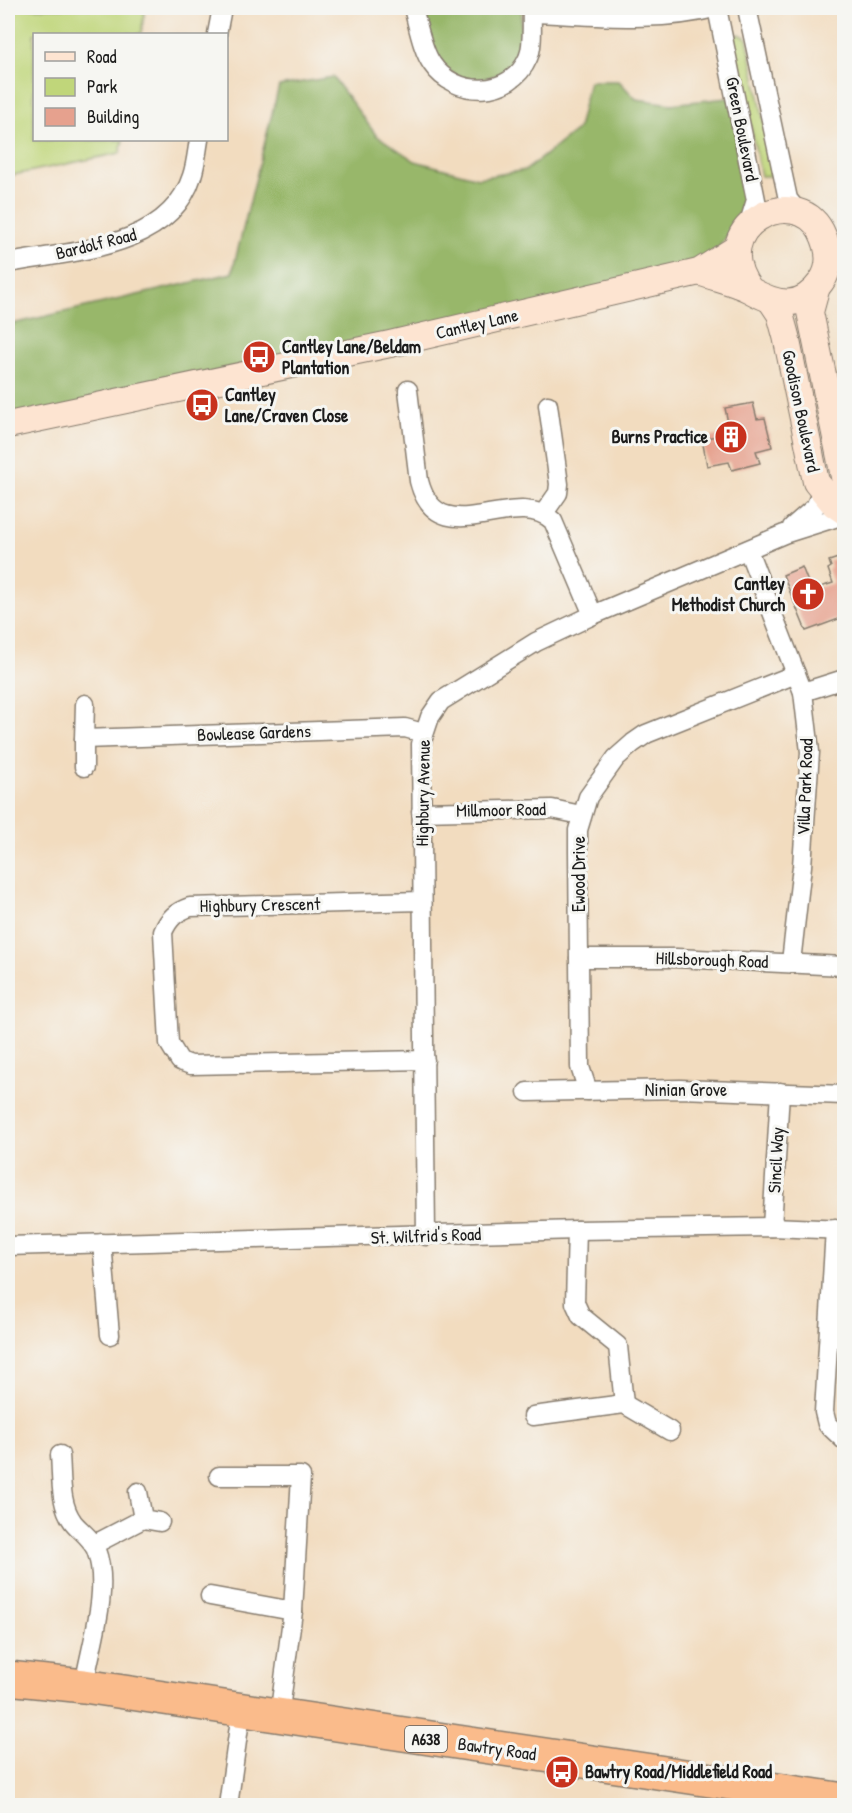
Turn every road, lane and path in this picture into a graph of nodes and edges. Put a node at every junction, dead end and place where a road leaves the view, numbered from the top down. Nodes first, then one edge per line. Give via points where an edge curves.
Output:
1 (222, 8) edge
2 (412, 8) edge
3 (716, 8) edge
4 (532, 10) edge
5 (749, 16) edge
6 (722, 31) junction
7 (217, 33) edge
8 (199, 141) edge
9 (809, 220) junction
10 (844, 232) edge
11 (742, 237) junction
12 (837, 256) edge
13 (8, 263) edge
14 (699, 272) junction
15 (816, 290) junction
16 (761, 296) junction
17 (826, 389) junction
18 (408, 390) dead end
19 (798, 394) junction
20 (548, 405) dead end
21 (8, 425) edge
22 (844, 477) edge
23 (822, 491) junction
24 (844, 511) edge
25 (544, 513) junction
26 (844, 515) edge
27 (784, 534) junction
28 (748, 550) junction
29 (593, 615) junction
30 (796, 674) junction
31 (844, 679) edge
32 (803, 692) junction
33 (85, 704) dead end
34 (423, 733) junction
35 (84, 739) junction
36 (84, 767) dead end
37 (421, 812) junction
38 (581, 815) junction
39 (422, 901) junction
40 (579, 958) junction
41 (791, 962) junction
42 (844, 966) edge
43 (425, 1060) junction
44 (588, 1091) junction
45 (527, 1092) dead end
46 (780, 1092) junction
47 (844, 1095) edge
48 (772, 1227) junction
49 (840, 1229) edge
50 (577, 1230) junction
51 (426, 1236) junction
52 (102, 1243) junction
53 (8, 1246) edge
54 (110, 1335) dead end
55 (624, 1404) junction
56 (533, 1416) dead end
57 (670, 1431) dead end
58 (844, 1440) edge
59 (60, 1455) dead end
60 (219, 1476) dead end
61 (138, 1492) dead end
62 (93, 1545) junction
63 (210, 1596) dead end
64 (293, 1611) junction
65 (8, 1678) edge
66 (84, 1686) junction
67 (241, 1712) junction
68 (279, 1718) junction
69 (788, 1799) edge
70 (844, 1800) edge
71 (228, 1806) edge

1 - 7 street
2 - 4 street via 431,63 453,84 471,89 505,83 518,73 529,57
3 - 4 street via 651,16
3 - 6 street, Green Boulevard
5 - 6 street, Green Boulevard
5 - 9 street, Green Boulevard via 788,199
6 - 11 street, Green Boulevard via 756,200
8 - 13 street, Bardolf Road via 186,190 150,229 120,242
9 - 10 main road
9 - 11 main road via 776,211 765,213
9 - 12 main road
11 - 14 main road, Cantley Lane
11 - 16 main road via 736,264 741,277
12 - 15 main road
14 - 16 main road
14 - 21 main road, Cantley Lane via 390,344
15 - 16 main road via 796,301
15 - 17 main road, Goodison Boulevard via 810,312
16 - 19 main road, Goodison Boulevard via 780,314
17 - 19 main road
17 - 22 main road, Goodison Boulevard
18 - 25 street via 419,481 431,505 457,519 529,509
19 - 23 main road, Goodison Boulevard via 816,482
20 - 25 street via 559,484 558,493
23 - 24 main road, Goodison Boulevard
23 - 27 street via 808,515
25 - 29 street via 553,520
26 - 27 street
27 - 28 street, Highbury Avenue
28 - 29 street, Highbury Avenue
28 - 30 street, Villa Park Road
29 - 34 street, Highbury Avenue via 536,642 449,695 430,717
30 - 32 street, Villa Park Road
30 - 38 street, Ewood Drive via 646,734 616,758 588,797
31 - 32 street
32 - 41 street, Villa Park Road via 810,752
33 - 35 street
34 - 35 street, Bowlease Gardens via 405,728
34 - 37 street, Highbury Avenue
35 - 36 street
37 - 38 street, Millmoor Road via 552,809
37 - 39 street, Highbury Avenue
38 - 40 street, Ewood Drive
39 - 43 street, Highbury Avenue
39 - 43 street, Highbury Crescent via 190,907 177,911 163,932 169,1043 180,1061 191,1065
40 - 41 street, Hillsborough Road
40 - 44 street, Ewood Drive via 580,1067
41 - 42 street, Hillsborough Road
43 - 51 street, Highbury Avenue
44 - 45 street, Ninian Grove
44 - 46 street, Ninian Grove
46 - 47 street, Ninian Grove
46 - 48 street, Sincil Way
48 - 49 street, St. Wilfrid's Road
48 - 50 street, St. Wilfrid's Road
49 - 58 street via 824,1413 827,1424
50 - 51 street, St. Wilfrid's Road
50 - 55 street via 575,1303 581,1316 618,1346
51 - 52 street, St. Wilfrid's Road
52 - 53 street, St. Wilfrid's Road
52 - 54 street
55 - 56 street
55 - 57 street
59 - 62 street via 63,1500 72,1521
60 - 64 street via 301,1476
61 - 62 street via 152,1521
62 - 66 street via 100,1578 100,1607
63 - 64 street
64 - 68 street
65 - 66 highway, Bawtry Road / A638
66 - 67 highway, Bawtry Road / A638
67 - 68 highway, Bawtry Road / A638
67 - 71 street
68 - 69 highway, Bawtry Road / A638
69 - 70 highway, Bawtry Road / A638

